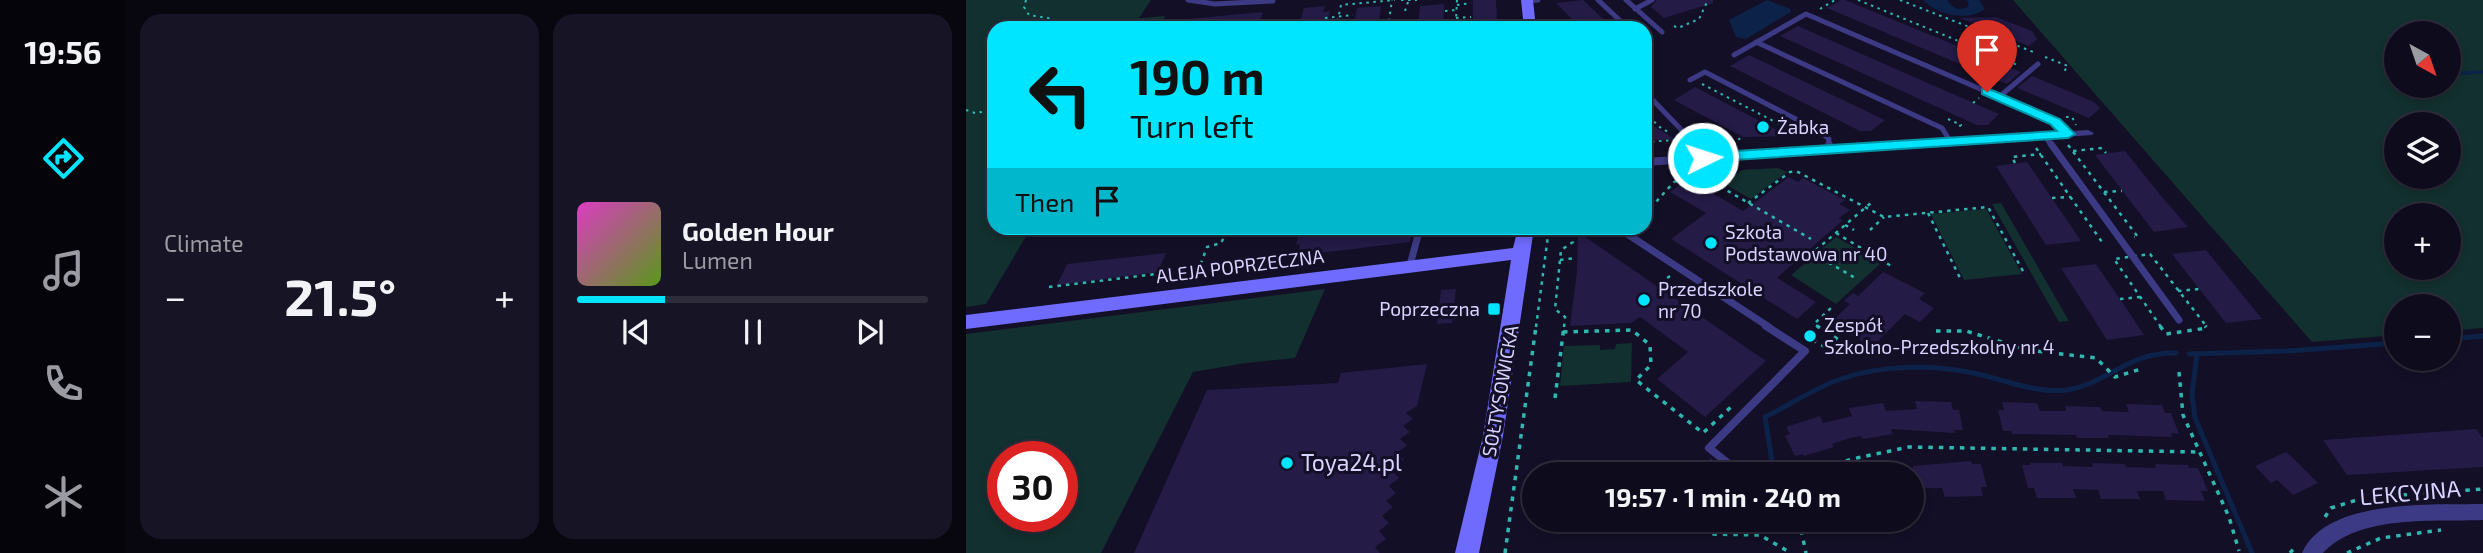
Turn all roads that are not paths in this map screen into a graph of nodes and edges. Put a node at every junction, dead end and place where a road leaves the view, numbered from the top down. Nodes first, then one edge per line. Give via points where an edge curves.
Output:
1 (1188, 0) edge
2 (1274, 0) edge
3 (1531, 0) edge
4 (1598, 0) edge
5 (1626, 0) edge
6 (1652, 0) edge
7 (1251, 6) dead end
8 (1635, 9) junction
9 (1530, 21) edge
10 (1620, 21) edge
11 (1649, 21) edge
12 (1652, 23) edge
13 (1662, 32) dead end
14 (1756, 42) junction
15 (1734, 55) dead end
16 (2038, 64) dead end
17 (1690, 80) dead end
18 (1999, 97) junction
19 (1652, 99) edge
20 (2088, 133) dead end
21 (2068, 134) junction
22 (2045, 135) junction
23 (1950, 141) junction
24 (1828, 150) junction
25 (1703, 158) junction
26 (1652, 162) edge
27 (1418, 235) edge
28 (1524, 235) edge
29 (1629, 235) edge
30 (1519, 253) junction
31 (1410, 265) junction
32 (2179, 320) dead end
33 (966, 321) edge
34 (1726, 462) edge
35 (2483, 512) edge
36 (1467, 553) edge
37 (2311, 553) edge

1 - 2 lane via 1215,4
2 - 7 lane
3 - 9 street
4 - 10 lane
5 - 8 lane
6 - 8 lane
8 - 11 lane
12 - 13 lane
14 - 15 lane
14 - 18 lane via 1806,14
14 - 23 lane via 1942,128
16 - 18 lane
17 - 24 lane via 1704,72 1819,131 1829,139
18 - 21 lane via 2055,121
19 - 25 lane via 1702,150
20 - 21 street
21 - 22 street
22 - 23 street
22 - 32 lane
23 - 24 street
24 - 25 street
25 - 26 street
27 - 31 lane
28 - 30 street, SOŁTYSOWICKA
29 - 34 lane via 1805,351 1709,448
30 - 31 street, ALEJA POPRZECZNA
30 - 36 street, SOŁTYSOWICKA via 1499,401
31 - 33 street, ALEJA POPRZECZNA
35 - 37 street, LEKCYJNA via 2353,523 2334,530

